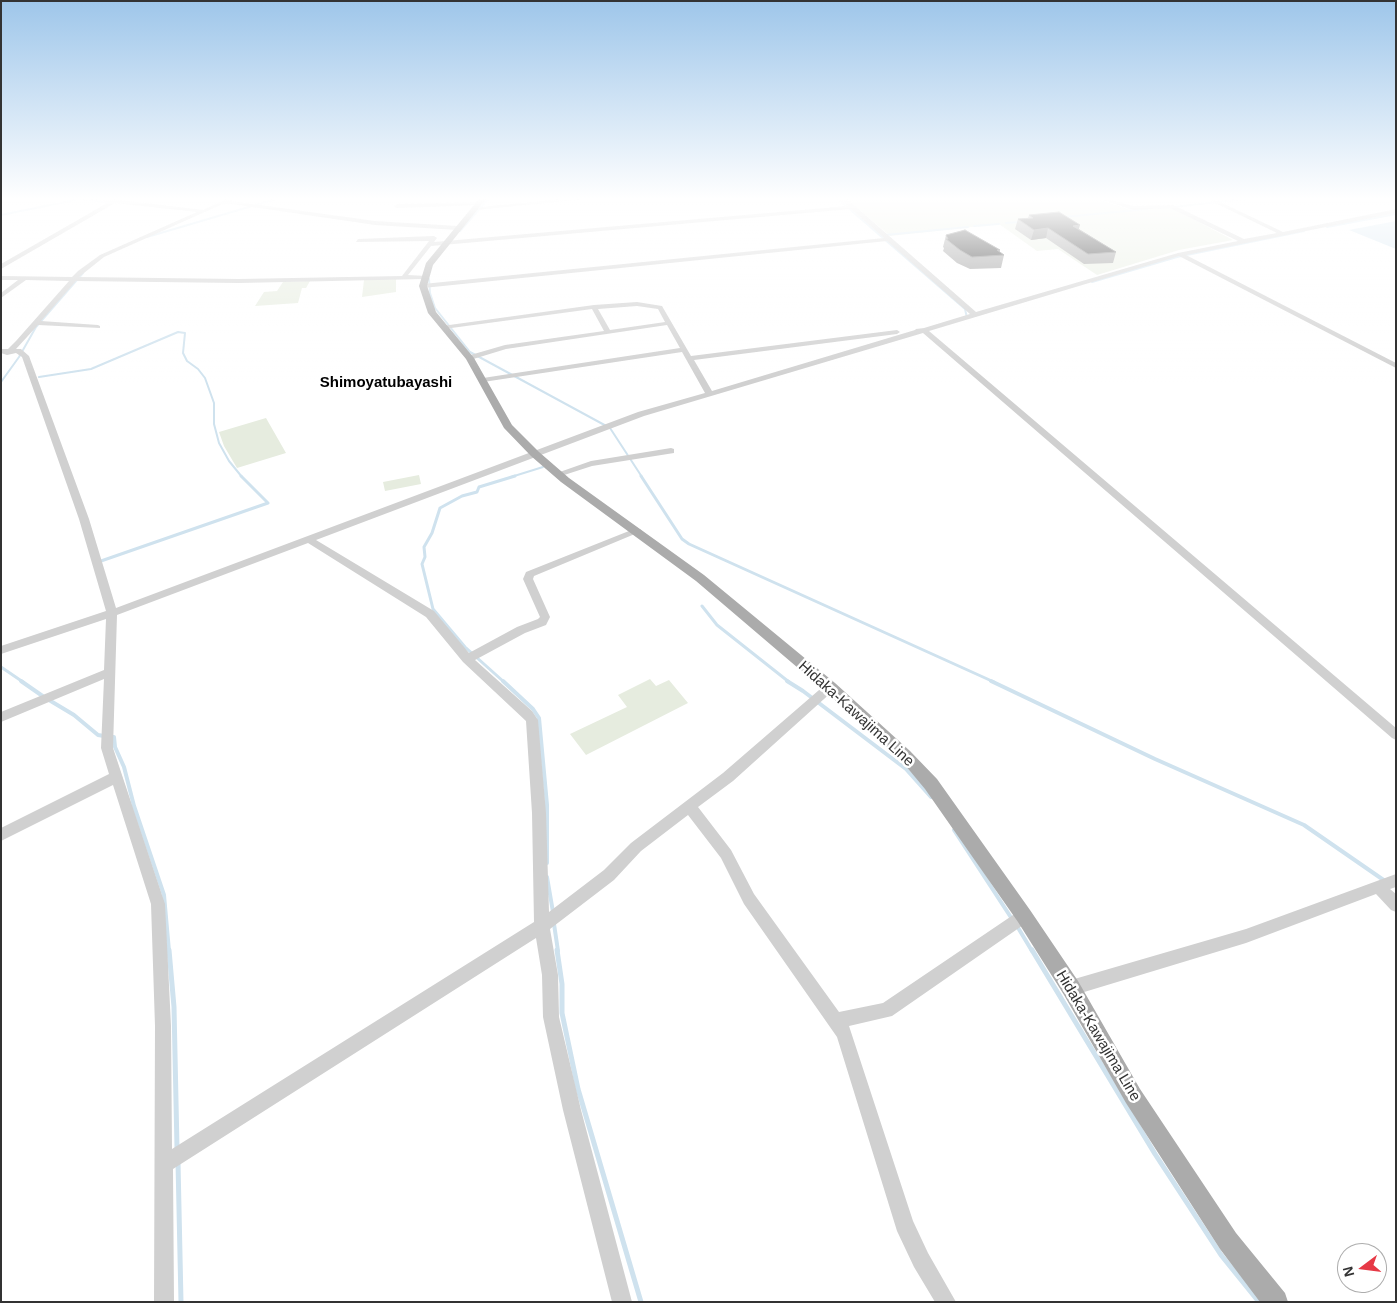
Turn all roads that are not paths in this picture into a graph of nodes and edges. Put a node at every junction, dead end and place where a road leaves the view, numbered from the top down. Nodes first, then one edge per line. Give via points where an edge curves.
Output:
1 (13, 260) edge
2 (97, 260) edge
3 (428, 260) edge
4 (595, 260) edge
5 (912, 260) edge
6 (1161, 260) edge
7 (1191, 260) edge
8 (1, 267) edge
9 (423, 272) junction
10 (1, 278) edge
11 (25, 278) junction
12 (403, 278) junction
13 (74, 280) junction
14 (1, 296) edge
15 (594, 307) junction
16 (974, 314) junction
17 (36, 323) junction
18 (670, 323) junction
19 (98, 327) dead end
20 (444, 327) junction
21 (924, 330) junction
22 (608, 332) junction
23 (685, 349) junction
24 (4, 353) edge
25 (470, 358) junction
26 (689, 358) junction
27 (1396, 366) edge
28 (483, 380) junction
29 (708, 393) junction
30 (671, 451) dead end
31 (535, 454) junction
32 (558, 474) junction
33 (637, 531) junction
34 (308, 539) junction
35 (112, 613) junction
36 (1, 650) edge
37 (467, 659) junction
38 (110, 672) junction
39 (830, 687) junction
40 (1, 717) edge
41 (1396, 735) edge
42 (116, 777) junction
43 (689, 806) junction
44 (1, 835) edge
45 (1396, 880) edge
46 (1378, 887) junction
47 (1396, 906) edge
48 (1024, 916) junction
49 (542, 926) junction
50 (1071, 988) junction
51 (836, 1021) junction
52 (163, 1165) junction
53 (164, 1302) edge
54 (622, 1302) edge
55 (946, 1302) edge
56 (1276, 1302) edge

1 - 8 street
2 - 13 street
3 - 9 main road
4 - 9 street
5 - 16 street
6 - 16 street
7 - 27 street
9 - 12 street
9 - 12 street via 405,274
9 - 20 main road, Hidaka-Kawajima Line via 426,302
10 - 11 street
11 - 13 street
11 - 14 street
12 - 13 street
13 - 17 street
15 - 18 street via 651,305 663,308
15 - 20 street
15 - 22 street
16 - 21 street
17 - 19 street
17 - 24 street
18 - 22 street
18 - 23 street
20 - 25 main road, Hidaka-Kawajima Line
21 - 26 street
21 - 29 street
21 - 41 street
22 - 25 street via 505,347
23 - 26 street
23 - 28 street
24 - 35 street via 22,352 25,356 84,520
25 - 28 main road, Hidaka-Kawajima Line
26 - 29 street
28 - 31 main road, Hidaka-Kawajima Line via 508,426
29 - 31 street via 614,423
30 - 32 street via 591,464
31 - 32 main road, Hidaka-Kawajima Line
31 - 34 street
32 - 33 main road, Hidaka-Kawajima Line
33 - 37 street via 530,574 528,579 545,617 542,622
33 - 39 main road, Hidaka-Kawajima Line via 700,578
34 - 35 street
34 - 37 street via 430,614
35 - 36 street
35 - 38 street
37 - 49 street via 532,720
38 - 40 street
38 - 42 street via 107,748
39 - 43 street via 728,777
39 - 48 main road, Hidaka-Kawajima Line via 905,755 931,784
42 - 44 street
42 - 52 street via 158,904 163,1026
43 - 49 street via 636,847 609,875
43 - 51 street via 726,854 749,899
45 - 46 street
46 - 47 street
46 - 50 street via 1246,936
48 - 50 main road, Hidaka-Kawajima Line
48 - 51 street via 886,1010
49 - 52 street
49 - 54 street via 550,975 551,1018
50 - 56 main road, Hidaka-Kawajima Line via 1133,1096 1228,1241
51 - 55 street via 844,1033 904,1224
52 - 53 street

